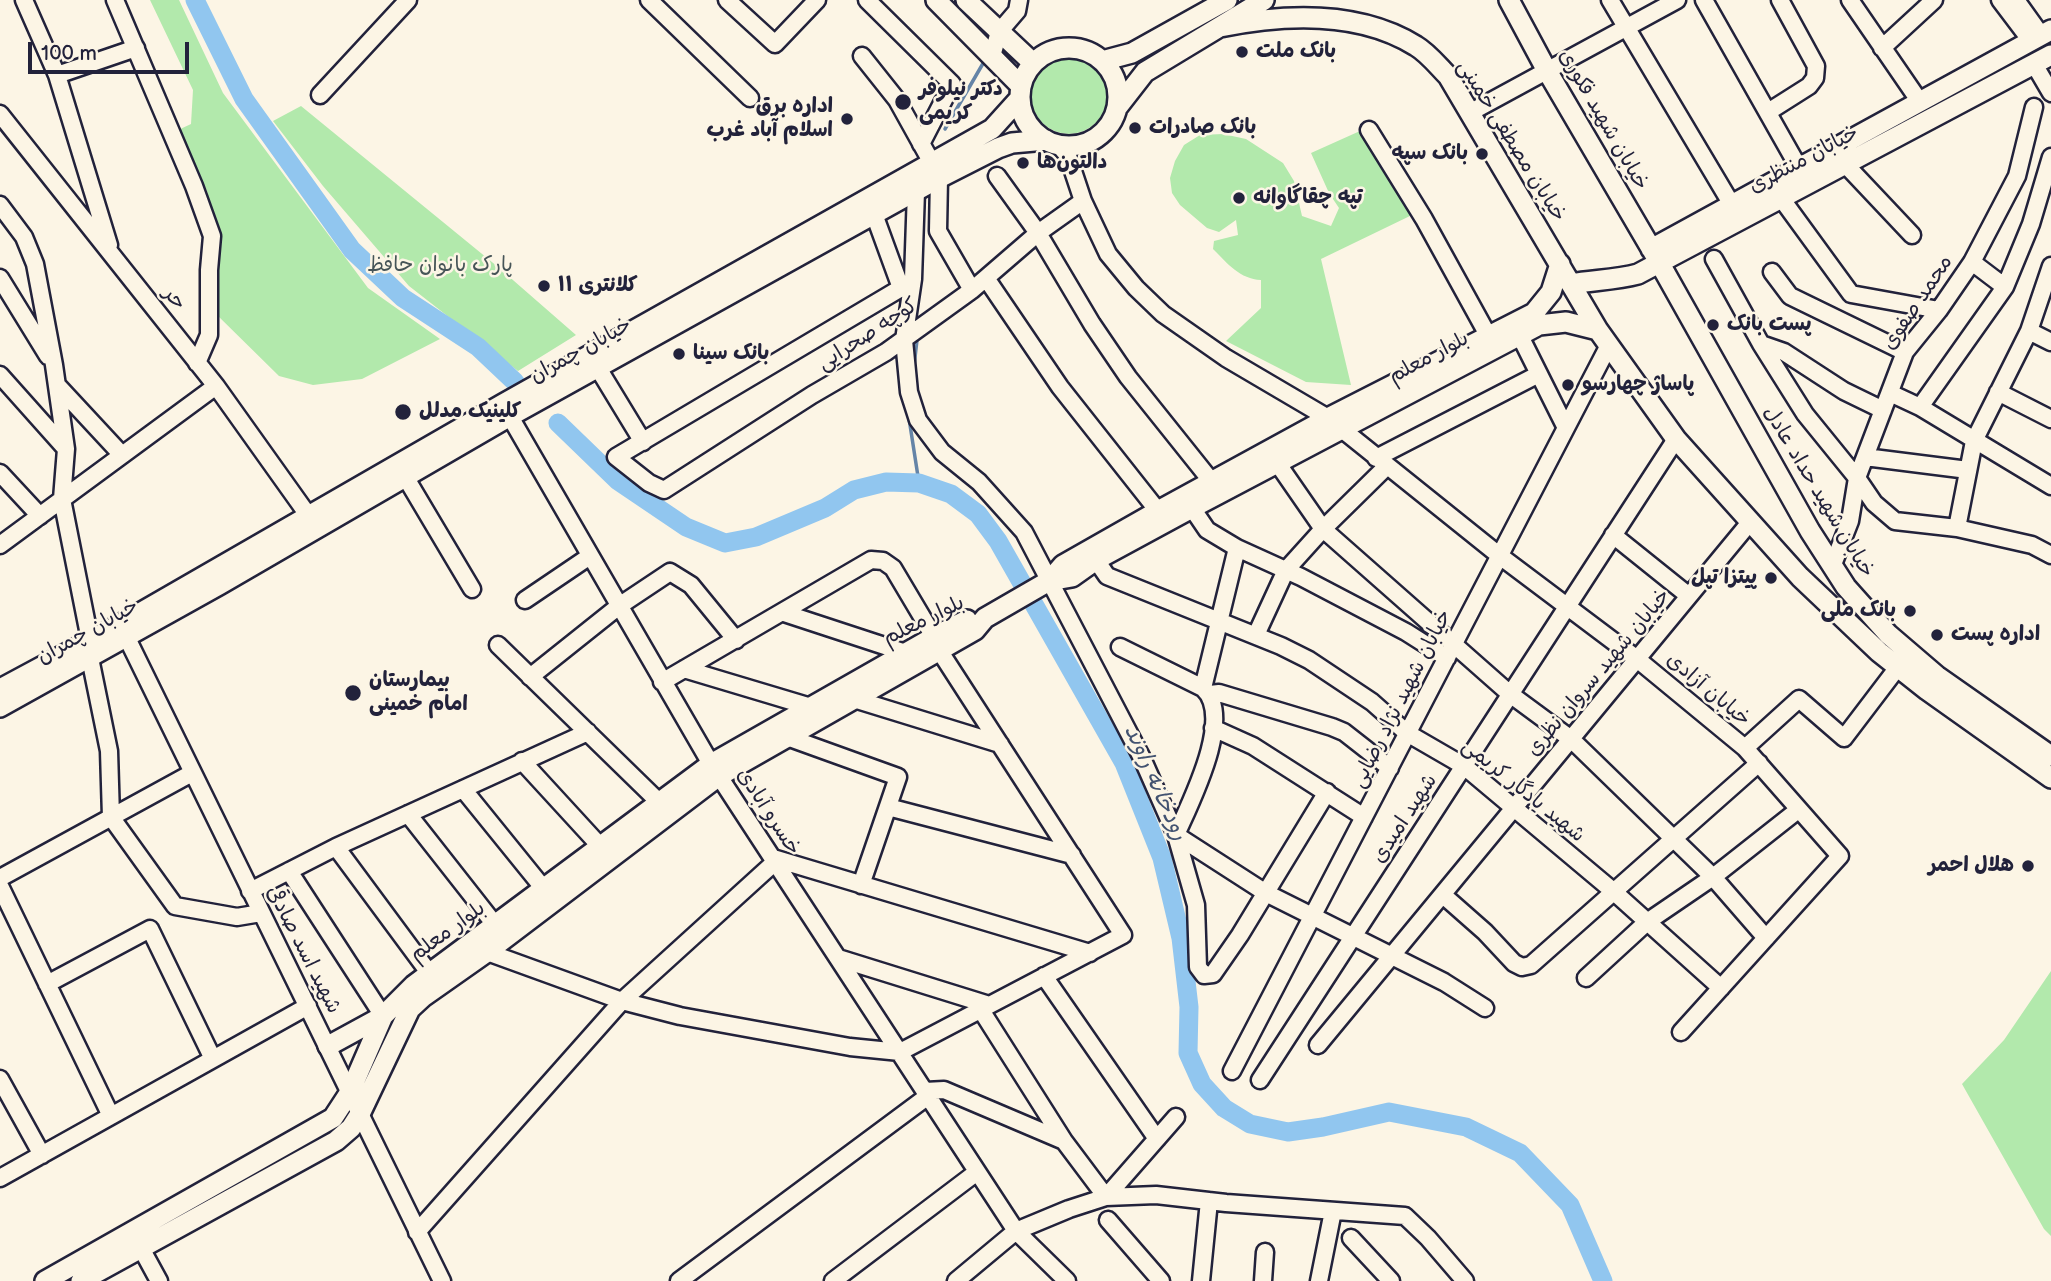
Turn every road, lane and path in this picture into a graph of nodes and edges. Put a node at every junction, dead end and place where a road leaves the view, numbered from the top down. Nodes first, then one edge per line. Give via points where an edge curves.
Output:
1 (24, 0) edge
2 (115, 0) edge
3 (408, 0) edge
4 (727, 0) edge
5 (867, 0) edge
6 (936, 0) edge
7 (966, 0) edge
8 (1020, 0) edge
9 (1227, 0) edge
10 (1264, 0) edge
11 (1510, 0) edge
12 (1610, 0) edge
13 (1677, 0) edge
14 (1704, 0) edge
15 (1780, 0) edge
16 (1850, 0) edge
17 (1934, 0) edge
18 (2000, 0) edge
19 (2016, 0) edge
20 (658, 3) edge
21 (806, 4) edge
22 (1220, 26) junction
23 (1627, 28) junction
24 (999, 32) junction
25 (1155, 40) junction
26 (2044, 45) edge
27 (1882, 47) junction
28 (136, 48) junction
29 (862, 56) dead end
30 (992, 56) junction
31 (1165, 60) junction
32 (1102, 61) junction
33 (1033, 63) junction
34 (1546, 69) junction
35 (57, 75) junction
36 (1021, 92) junction
37 (2051, 93) edge
38 (320, 94) dead end
39 (750, 98) dead end
40 (1920, 102) junction
41 (2034, 107) dead end
42 (1117, 108) junction
43 (1471, 112) junction
44 (1768, 112) junction
45 (1, 116) edge
46 (1369, 130) dead end
47 (1052, 142) junction
48 (921, 144) junction
49 (2051, 157) edge
50 (1845, 164) junction
51 (1799, 168) junction
52 (935, 171) junction
53 (997, 176) dead end
54 (916, 191) junction
55 (1781, 198) junction
56 (1083, 201) junction
57 (0, 205) edge
58 (1736, 212) junction
59 (874, 214) junction
60 (1038, 233) junction
61 (1912, 235) dead end
62 (112, 256) junction
63 (1655, 256) junction
64 (1714, 259) dead end
65 (1972, 262) junction
66 (1560, 264) junction
67 (2051, 266) edge
68 (1772, 272) dead end
69 (0, 278) edge
70 (986, 278) junction
71 (1571, 284) junction
72 (2005, 287) junction
73 (972, 290) junction
74 (1939, 310) junction
75 (2029, 331) junction
76 (1520, 336) junction
77 (1489, 337) junction
78 (1603, 339) junction
79 (904, 340) junction
80 (2051, 342) edge
81 (1761, 344) junction
82 (1905, 352) junction
83 (197, 363) junction
84 (54, 365) junction
85 (598, 368) junction
86 (1539, 374) junction
87 (0, 375) edge
88 (57, 385) junction
89 (216, 386) junction
90 (1998, 392) junction
91 (1889, 393) junction
92 (1920, 407) junction
93 (507, 410) junction
94 (1883, 410) junction
95 (2051, 419) edge
96 (1335, 424) junction
97 (1566, 428) junction
98 (1676, 439) junction
99 (1975, 441) junction
100 (643, 442) junction
101 (66, 449) junction
102 (122, 455) junction
103 (1275, 457) junction
104 (1865, 457) junction
105 (1381, 463) junction
106 (1968, 470) junction
107 (0, 473) edge
108 (406, 478) junction
109 (1857, 478) junction
110 (1212, 482) junction
111 (2051, 486) edge
112 (62, 499) junction
113 (1192, 509) junction
114 (1158, 511) junction
115 (308, 515) junction
116 (40, 516) junction
117 (1751, 521) junction
118 (1957, 527) junction
119 (1323, 529) junction
120 (1810, 531) junction
121 (1613, 536) junction
122 (0, 545) edge
123 (1237, 548) junction
124 (2051, 555) edge
125 (590, 556) junction
126 (1500, 556) junction
127 (1782, 556) junction
128 (1096, 560) junction
129 (1832, 567) junction
130 (1286, 570) junction
131 (215, 578) junction
132 (1049, 581) junction
133 (1846, 587) junction
134 (472, 589) dead end
135 (1689, 596) junction
136 (525, 600) dead end
137 (1826, 603) junction
138 (619, 606) junction
139 (1567, 607) junction
140 (784, 613) junction
141 (1219, 621) junction
142 (1256, 635) junction
143 (127, 638) junction
144 (736, 640) junction
145 (936, 643) junction
146 (1454, 643) junction
147 (498, 645) dead end
148 (1120, 647) dead end
149 (90, 649) junction
150 (906, 653) junction
151 (1447, 658) junction
152 (1637, 659) junction
153 (1898, 667) junction
154 (684, 669) junction
155 (530, 677) junction
156 (663, 682) junction
157 (0, 689) edge
158 (1206, 691) junction
159 (1510, 694) junction
160 (853, 699) junction
161 (0, 707) edge
162 (811, 707) junction
163 (1213, 728) junction
164 (588, 732) junction
165 (1408, 733) junction
166 (787, 737) junction
167 (1571, 739) junction
168 (1000, 744) junction
169 (1745, 748) junction
170 (2051, 756) edge
171 (522, 761) junction
172 (1759, 763) junction
173 (1464, 766) junction
174 (1390, 768) junction
175 (715, 770) junction
176 (192, 773) junction
177 (2051, 778) edge
178 (463, 789) junction
179 (1327, 792) junction
180 (659, 802) junction
181 (888, 807) junction
182 (1515, 808) junction
183 (1798, 810) junction
184 (408, 814) junction
185 (111, 817) junction
186 (1364, 817) junction
187 (1176, 835) junction
188 (1674, 838) junction
189 (600, 846) junction
190 (336, 847) junction
191 (1072, 855) junction
192 (774, 860) junction
193 (289, 871) junction
194 (1713, 877) junction
195 (0, 878) edge
196 (861, 885) junction
197 (0, 886) edge
198 (544, 889) junction
199 (250, 891) junction
200 (1613, 891) junction
201 (1266, 893) junction
202 (1443, 895) junction
203 (261, 913) junction
204 (1312, 917) junction
205 (1647, 922) junction
206 (496, 926) junction
207 (1354, 936) junction
208 (1766, 938) junction
209 (487, 952) junction
210 (1090, 953) junction
211 (1393, 955) junction
212 (838, 958) junction
213 (430, 974) junction
214 (1044, 976) junction
215 (1586, 978) dead end
216 (47, 984) junction
217 (1721, 988) junction
218 (622, 1001) junction
219 (308, 1006) junction
220 (985, 1007) junction
221 (1485, 1008) dead end
222 (383, 1016) junction
223 (1681, 1032) dead end
224 (1318, 1045) dead end
225 (328, 1046) junction
226 (900, 1052) junction
227 (213, 1059) junction
228 (1232, 1071) dead end
229 (0, 1080) edge
230 (1260, 1080) dead end
231 (350, 1092) junction
232 (927, 1094) junction
233 (360, 1114) junction
234 (111, 1116) junction
235 (1176, 1117) dead end
236 (1157, 1139) junction
237 (1064, 1141) junction
238 (42, 1155) junction
239 (977, 1172) junction
240 (0, 1178) edge
241 (1106, 1197) junction
242 (1209, 1201) junction
243 (1333, 1211) junction
244 (1108, 1220) dead end
245 (1016, 1231) junction
246 (417, 1232) junction
247 (1351, 1238) dead end
248 (141, 1248) junction
249 (1265, 1252) dead end
250 (435, 1279) edge
251 (45, 1281) edge
252 (81, 1281) edge
253 (159, 1281) edge
254 (679, 1281) edge
255 (833, 1281) edge
256 (956, 1281) edge
257 (1067, 1281) edge
258 (1161, 1281) edge
259 (1202, 1281) edge
260 (1263, 1281) edge
261 (1319, 1281) edge
262 (1391, 1281) edge
263 (1465, 1281) edge

1 - 35 street
2 - 28 street
3 - 38 street
4 - 21 street via 775,44
5 - 48 street via 952,83
6 - 30 main road
7 - 24 main road
8 - 24 street
9 - 25 main road
10 - 22 main road
11 - 34 main road, خیابان شهید فکوری
12 - 23 street
13 - 23 street
14 - 44 street
15 - 44 street via 1816,66 1815,78
16 - 27 street
17 - 27 street
18 - 26 street
19 - 26 street
20 - 39 street
22 - 31 main road
22 - 43 main road, خیابان مصطفی خمینی via 1300,17 1390,33 1418,47 1448,76
23 - 34 street
23 - 58 street
24 - 30 street
24 - 33 main road
25 - 31 main road via 1152,52
25 - 32 main road via 1132,53
26 - 37 street
26 - 40 main road, خیابان منتظری
26 - 50 main road, خیابان منتظری
27 - 40 street
28 - 35 street
28 - 83 street via 212,236 209,335
29 - 48 street via 897,100
30 - 36 main road
31 - 42 main road via 1145,72
32 - 33 main road via 1080,49 1067,48
32 - 42 main road via 1116,83
33 - 36 main road
34 - 43 street
34 - 63 main road, خیابان شهید فکوری
35 - 62 street
36 - 47 main road via 1027,123
36 - 52 main road, خیابان چمران via 992,129
40 - 51 main road, خیابان منتظری
41 - 65 street, محمد صفوی via 2017,176
42 - 47 main road via 1095,138 1070,146
43 - 66 main road, خیابان مصطفی خمینی
44 - 51 street
45 - 62 street, حر
46 - 77 street
47 - 52 main road, خیابان چمران via 1012,143
47 - 56 street, خیابان آزادی via 1068,156
48 - 52 street
49 - 72 street
50 - 55 main road, خیابان منتظری
50 - 61 street
51 - 58 main road, خیابان منتظری
52 - 54 main road, خیابان چمران
52 - 73 street via 938,231
52 - 93 main road, خیابان چمران
53 - 60 street
54 - 59 main road, خیابان چمران
54 - 79 street via 913,279
55 - 58 main road, خیابان منتظری
55 - 74 street via 1851,293
56 - 60 street, کوچه صحرایی
56 - 96 street, خیابان آزادی via 1108,254 1163,314
57 - 84 street via 24,237 35,264
58 - 63 main road, خیابان منتظری
59 - 85 main road, خیابان چمران
59 - 100 street via 901,289
60 - 70 street, کوچه صحرایی
60 - 110 street via 1128,377
62 - 83 street, حر
63 - 71 main road, خیابان منتظری via 1638,274
63 - 120 main road, خیابان شهید حداد عادل
64 - 81 street
65 - 72 street
65 - 74 street, محمد صفوی
66 - 71 main road, خیابان مصطفی خمینی
66 - 77 main road, بلوار معلم via 1543,304
67 - 75 street
68 - 82 street via 1790,296
69 - 84 street
70 - 73 street, کوچه صحرایی
70 - 114 street via 1060,387
71 - 78 main road, خیابان مصطفی خمینی
72 - 92 street
73 - 79 street, کوچه صحرایی
74 - 82 street, محمد صفوی
75 - 80 street
75 - 90 street
76 - 78 main road, بلوار معلم via 1553,322 1581,325
76 - 86 street
76 - 96 main road, بلوار معلم
77 - 96 main road, بلوار معلم
78 - 97 street, خیابان شهید نژاد رضایی
78 - 98 main road
79 - 100 street, کوچه صحرایی via 664,490 616,457
79 - 132 street via 909,392 918,420 942,452 979,482 1024,532
81 - 94 street via 1784,352
81 - 109 street via 1805,414
82 - 91 street, محمد صفوی
83 - 89 street, حر
84 - 88 street
85 - 93 main road, خیابان چمران
85 - 100 street
86 - 97 street
86 - 105 street
87 - 101 street
88 - 101 street
88 - 102 street
89 - 102 street
89 - 115 street, حر
90 - 95 street
90 - 99 street
91 - 92 street
91 - 94 street, محمد صفوی
92 - 99 street
93 - 108 main road, خیابان چمران
93 - 115 main road, خیابان چمران
93 - 125 street, خسرو آبادی
94 - 104 street, محمد صفوی
96 - 103 main road, بلوار معلم
96 - 105 street, خیابان آزادی
97 - 126 street, خیابان شهید نژاد رضایی
98 - 117 main road
98 - 121 street, شهید امیدی
99 - 106 street
99 - 111 street
101 - 112 street
102 - 112 street
103 - 110 main road, بلوار معلم
103 - 113 main road, بلوار معلم
103 - 119 street
104 - 106 street
104 - 109 street, محمد صفوی
105 - 119 street
105 - 126 street, خیابان آزادی
106 - 118 street
107 - 116 street
108 - 131 main road, خیابان چمران
108 - 134 street
109 - 118 street via 1874,503 1895,521
109 - 129 street, محمد صفوی via 1850,521
110 - 114 main road, بلوار معلم
112 - 116 street
112 - 149 street
113 - 123 street via 1206,530
113 - 128 main road, بلوار معلم
114 - 132 main road, بلوار معلم via 1063,565
115 - 131 main road, خیابان چمران
116 - 122 street
117 - 127 main road
117 - 135 street, خیابان شهید سروان نظری
118 - 124 street via 2032,545
119 - 130 street
119 - 146 street
120 - 127 main road via 1806,555 1797,559
120 - 129 main road, خیابان شهید حداد عادل
121 - 135 street
121 - 139 street, شهید امیدی
123 - 130 street
123 - 141 street
125 - 136 street
125 - 138 street, خسرو آبادی
126 - 139 street, خیابان آزادی
126 - 146 street, خیابان شهید نژاد رضایی
127 - 137 main road
128 - 132 main road, بلوار معلم via 1072,577
128 - 141 street, شهید یادگار کریمی via 1107,576
129 - 133 main road, خیابان شهید حداد عادل
130 - 142 street
130 - 151 street
131 - 143 main road, خیابان چمران
131 - 149 main road, خیابان چمران
132 - 145 main road, بلوار معلم via 985,618 975,631
132 - 187 street via 1142,758
133 - 137 main road via 1827,584
133 - 170 main road, خیابان شهید حداد عادل via 1888,634 1937,676
135 - 152 street, خیابان شهید سروان نظری
137 - 153 main road
138 - 144 street via 670,572 691,585
138 - 155 street
138 - 156 street, خسرو آبادی
139 - 152 street, خیابان آزادی
139 - 159 street, شهید امیدی
140 - 144 street
140 - 145 street via 871,560 883,561 893,568
140 - 150 street
141 - 142 street, شهید یادگار کریمی
141 - 158 street
142 - 165 street, شهید یادگار کریمی via 1309,660 1372,702
143 - 149 main road, خیابان چمران
143 - 176 street, شهید اسد صادقی
144 - 154 street
145 - 150 main road, بلوار معلم
145 - 160 main road, بلوار معلم
145 - 168 street
146 - 151 street, خیابان شهید نژاد رضایی
146 - 159 street
147 - 155 street
148 - 158 street
149 - 157 main road, خیابان چمران
149 - 161 main road, خیابان چمران
149 - 185 street via 108,751
150 - 162 main road, بلوار معلم
151 - 165 street, خیابان شهید نژاد رضایی
152 - 167 street, خیابان شهید سروان نظری
152 - 169 street, خیابان آزادی
153 - 169 street via 1844,738 1799,699
153 - 177 main road
154 - 156 street
154 - 162 street
155 - 164 street
156 - 175 street, خسرو آبادی
158 - 163 street via 1214,711
158 - 174 street via 1332,726
159 - 167 street
159 - 173 street, شهید امیدی
160 - 166 main road, بلوار معلم
160 - 168 street
162 - 175 main road, بلوار معلم
163 - 179 street
163 - 187 street via 1204,769
164 - 171 street
164 - 180 street
165 - 173 street, شهید یادگار کریمی
165 - 174 street, خیابان شهید نژاد رضایی
166 - 175 main road, بلوار معلم
166 - 181 street via 898,777
167 - 182 street, خیابان شهید سروان نظری
167 - 188 street
168 - 191 street
169 - 172 street, خیابان آزادی
171 - 178 street
171 - 189 street
172 - 183 street, خیابان آزادی
172 - 188 street
173 - 182 street, شهید یادگار کریمی
173 - 207 street, شهید امیدی
174 - 186 street, خیابان شهید نژاد رضایی
175 - 180 main road, بلوار معلم
175 - 192 street, خسرو آبادی
175 - 209 main road, بلوار معلم
176 - 185 street
176 - 199 street, شهید اسد صادقی
178 - 184 street
178 - 198 street
179 - 186 street
179 - 201 street
180 - 189 main road, بلوار معلم
181 - 191 street
181 - 196 street
182 - 200 street, شهید یادگار کریمی
182 - 202 street, خیابان شهید سروان نظری
183 - 194 street
183 - 208 street, خیابان آزادی via 1840,856
184 - 190 street
184 - 206 street
185 - 195 street
185 - 203 street via 175,906 237,918
186 - 204 street, خیابان شهید نژاد رضایی
187 - 201 street
187 - 201 street via 1196,905 1198,967 1204,975 1213,974
188 - 194 street
188 - 200 street
189 - 198 main road, بلوار معلم
190 - 193 street
190 - 213 street
191 - 210 street via 1123,935
192 - 196 street
192 - 212 street, خسرو آبادی
192 - 218 street
193 - 199 street
193 - 222 street
194 - 205 street
194 - 208 street
196 - 210 street
197 - 216 street
198 - 206 main road, بلوار معلم
199 - 203 street, شهید اسد صادقی
200 - 202 street via 1531,965 1522,967
200 - 205 street, شهید یادگار کریمی
201 - 204 street
202 - 211 street, خیابان شهید سروان نظری
203 - 219 street, شهید اسد صادقی
204 - 207 street
204 - 228 street, خیابان شهید نژاد رضایی
205 - 215 street
205 - 217 street, شهید یادگار کریمی
206 - 213 main road, بلوار معلم
207 - 211 street
207 - 230 street, شهید امیدی
208 - 217 street, خیابان آزادی
209 - 218 street
209 - 233 main road, بلوار معلم via 410,1009
210 - 214 street
211 - 221 street
211 - 224 street, خیابان شهید سروان نظری
212 - 220 street
212 - 226 street, خسرو آبادی
213 - 222 main road, بلوار معلم
214 - 220 street
214 - 236 street
216 - 227 street via 150,929
216 - 234 street
217 - 223 street, خیابان آزادی
218 - 226 street via 737,1027
218 - 246 street
219 - 225 street, شهید اسد صادقی
219 - 227 street
220 - 226 street
220 - 237 street
222 - 225 main road
222 - 231 main road, بلوار معلم
225 - 231 street, شهید اسد صادقی
226 - 232 street, خسرو آبادی
227 - 234 street
229 - 238 street
231 - 233 street, شهید اسد صادقی
231 - 251 main road, بلوار معلم via 333,1118
232 - 237 street via 944,1090
232 - 239 street, خسرو آبادی
232 - 254 street
233 - 246 street, شهید اسد صادقی
233 - 248 main road, بلوار معلم via 336,1141
234 - 238 street
235 - 236 street
236 - 241 street
237 - 241 street
238 - 240 street
239 - 245 street, خسرو آبادی
239 - 255 street
241 - 242 street via 1156,1195
241 - 245 street
242 - 243 street
242 - 259 street
243 - 261 street
243 - 263 street via 1405,1216
244 - 258 street
245 - 256 street
245 - 257 street, خسرو آبادی
246 - 250 street, شهید اسد صادقی
247 - 262 street
248 - 252 main road, بلوار معلم
248 - 253 street
249 - 260 street

